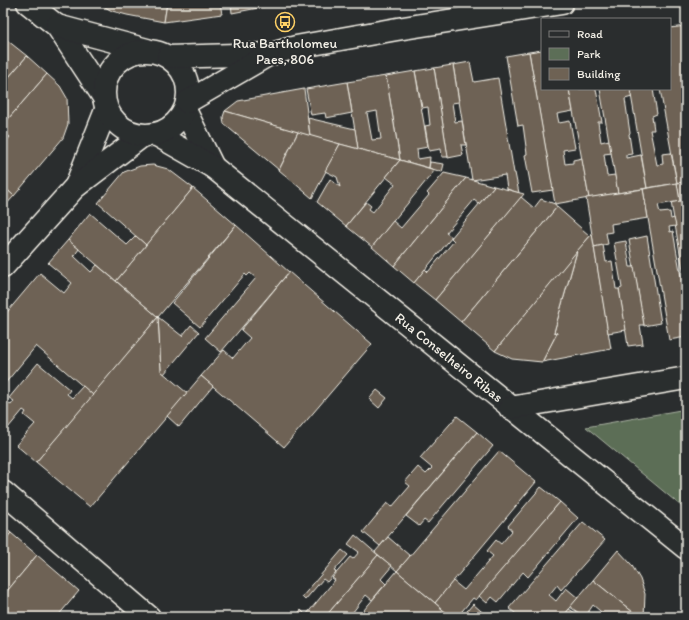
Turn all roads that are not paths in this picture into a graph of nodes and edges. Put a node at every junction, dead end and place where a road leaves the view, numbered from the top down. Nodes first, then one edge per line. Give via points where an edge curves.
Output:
1 (28, 3) edge
2 (562, 3) edge
3 (57, 26) junction
4 (158, 54) junction
5 (271, 54) junction
6 (105, 103) junction
7 (186, 106) junction
8 (148, 135) junction
9 (213, 167) junction
10 (75, 188) junction
11 (3, 267) edge
12 (686, 378) edge
13 (510, 408) junction
14 (3, 492) edge
15 (686, 548) edge
16 (150, 617) edge

1 - 3 street
2 - 5 street via 296,47
3 - 4 street
3 - 6 street
4 - 5 street
4 - 6 street via 134,52 121,58 111,68 104,81
4 - 7 street via 177,64 183,74 188,85
5 - 7 street
6 - 8 street via 112,120 121,128 132,133
6 - 10 street
7 - 8 street via 178,121 167,130
7 - 9 street, Rua Conselheiro Ribas
8 - 9 street, Rua Conselheiro Ribas
8 - 10 street
9 - 13 street, Rua Conselheiro Ribas
10 - 11 street
12 - 13 street
13 - 15 street, Rua Conselheiro Ribas
14 - 16 street

